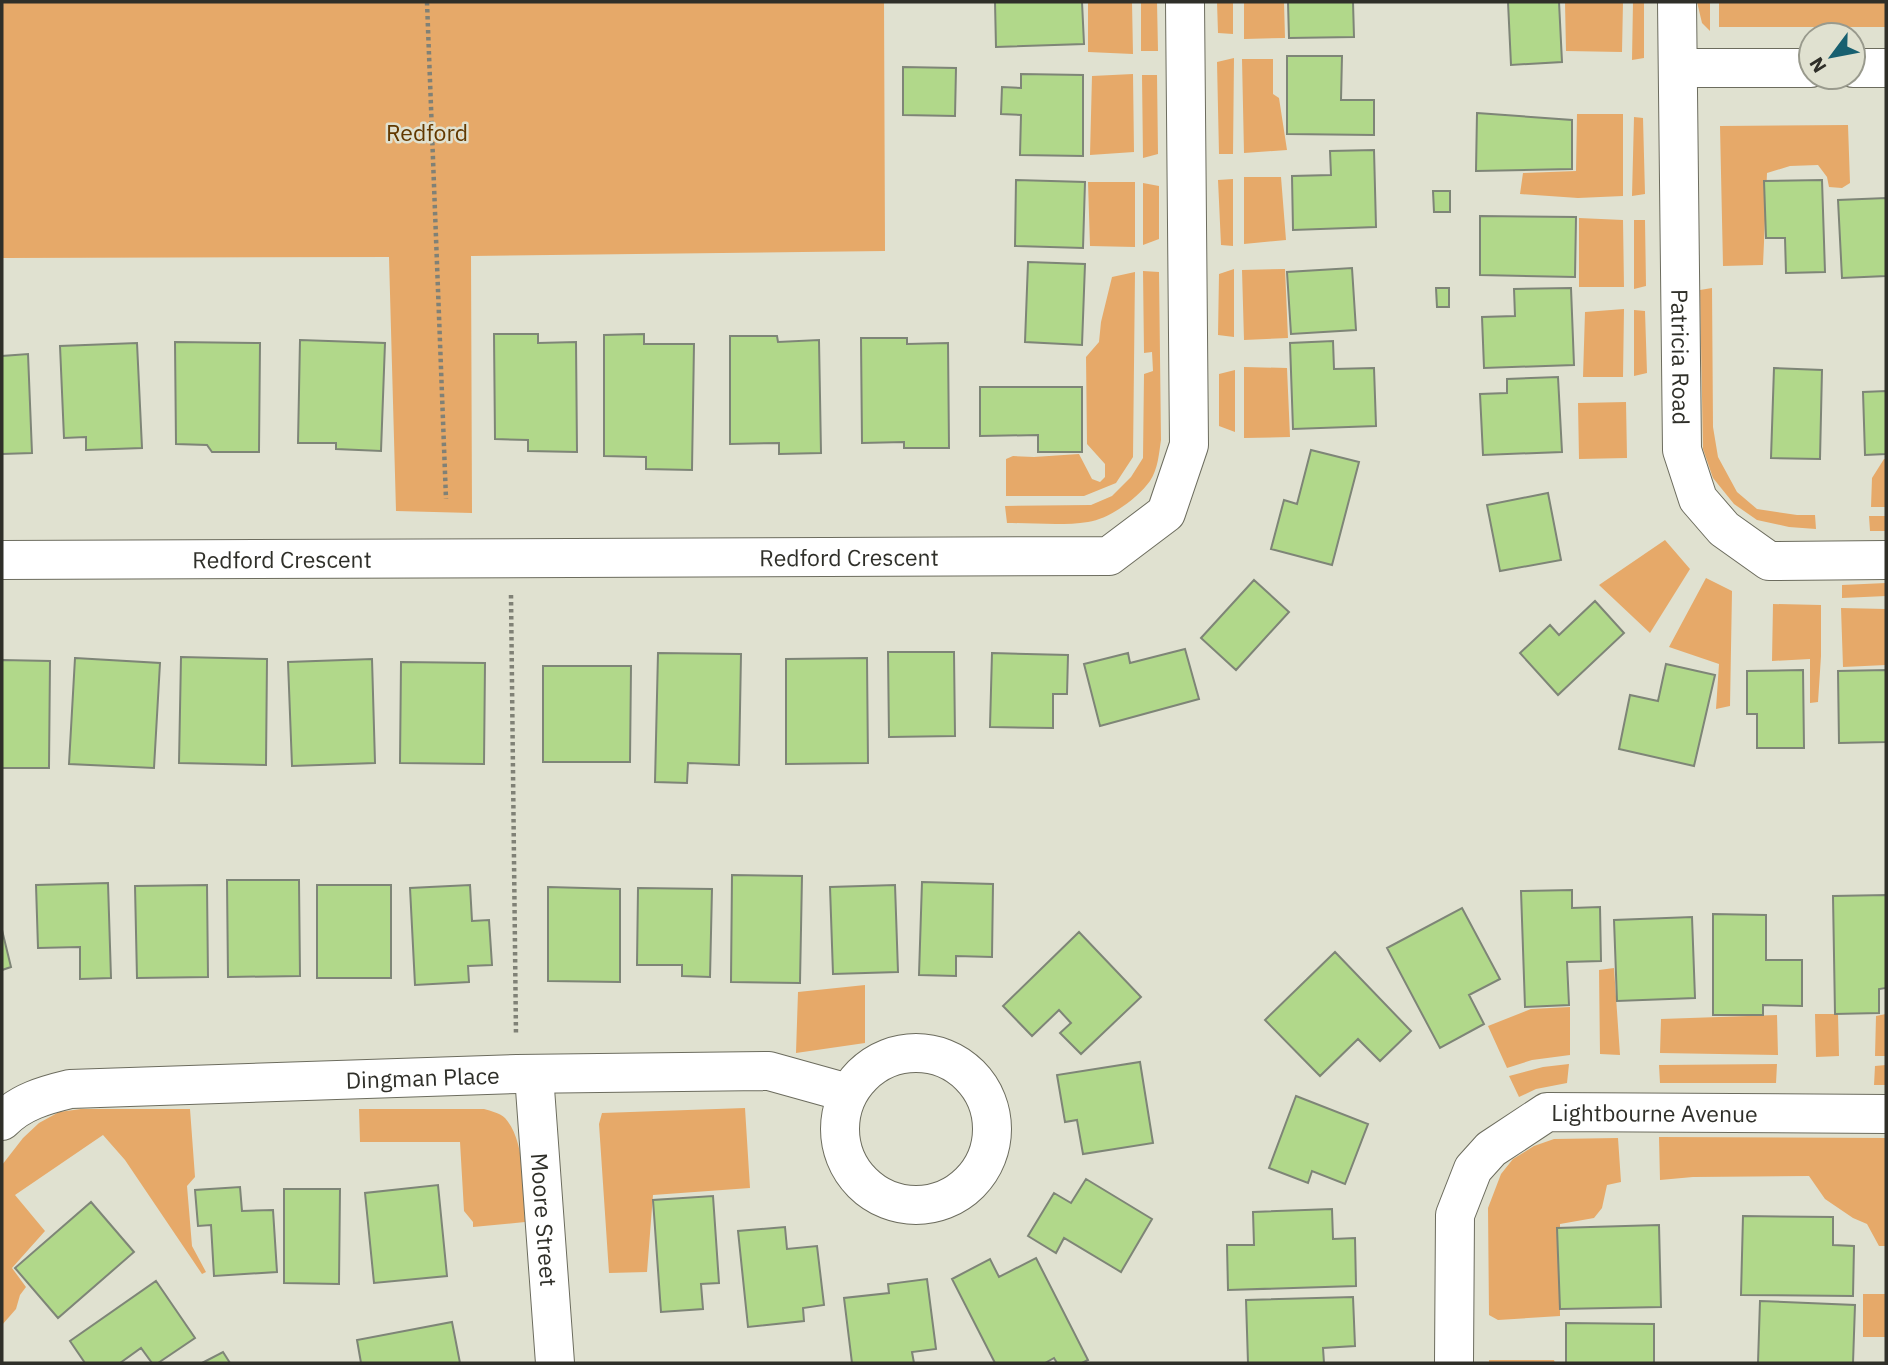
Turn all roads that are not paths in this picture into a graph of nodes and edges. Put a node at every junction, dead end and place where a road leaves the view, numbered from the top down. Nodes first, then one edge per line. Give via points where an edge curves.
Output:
1 (1185, 2) edge
2 (1677, 2) edge
3 (1679, 68) junction
4 (1797, 68) edge
5 (1867, 68) edge
6 (1886, 68) edge
7 (2, 560) edge
8 (1886, 560) edge
9 (526, 1075) junction
10 (848, 1093) dead end
11 (1886, 1114) edge
12 (2, 1121) edge
13 (555, 1363) edge
14 (1454, 1363) edge

1 - 7 street, Redford Crescent via 1189,445 1166,513 1109,556
2 - 3 street, Patricia Road
3 - 4 street
3 - 8 street, Patricia Road via 1682,450 1698,499 1724,529 1769,561
5 - 6 street
9 - 10 street, Dingman Place via 769,1071
9 - 12 street, Dingman Place via 70,1089 38,1096
9 - 13 street, Moore Street
11 - 14 street, Lightbourne Avenue via 1547,1112 1491,1149 1473,1170 1455,1215

